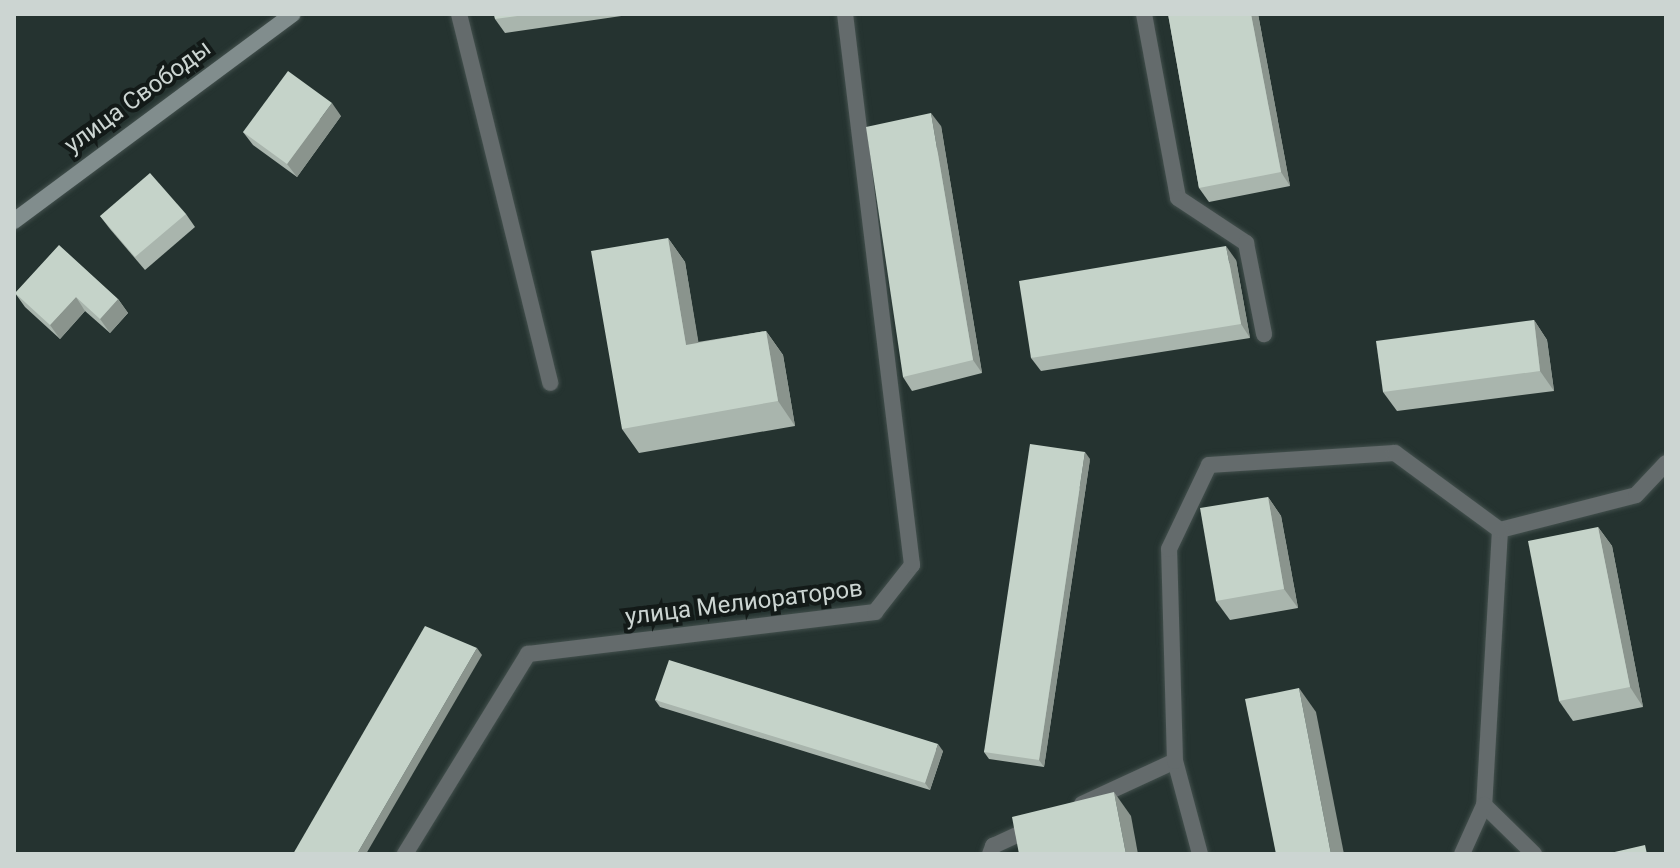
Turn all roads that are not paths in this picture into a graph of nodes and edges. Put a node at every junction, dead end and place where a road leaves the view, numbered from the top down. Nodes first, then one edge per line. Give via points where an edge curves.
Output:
1 (293, 14) edge
2 (459, 14) edge
3 (845, 14) edge
4 (1144, 14) edge
5 (14, 221) edge
6 (1264, 334) dead end
7 (550, 383) dead end
8 (1666, 463) edge
9 (1500, 530) junction
10 (1175, 761) junction
11 (1484, 805) junction
12 (405, 854) edge
13 (990, 854) edge
14 (1200, 854) edge
15 (1462, 854) edge
16 (1534, 854) edge

1 - 5 main road, улица Свободы
2 - 7 street
3 - 12 street, улица Мелиораторов via 912,565 875,612 528,654
4 - 6 street via 1178,198 1246,243
8 - 9 street via 1636,495
9 - 10 street via 1395,453 1209,465 1169,549
9 - 11 street
10 - 13 street via 993,846
10 - 14 street
11 - 15 street
11 - 16 street

